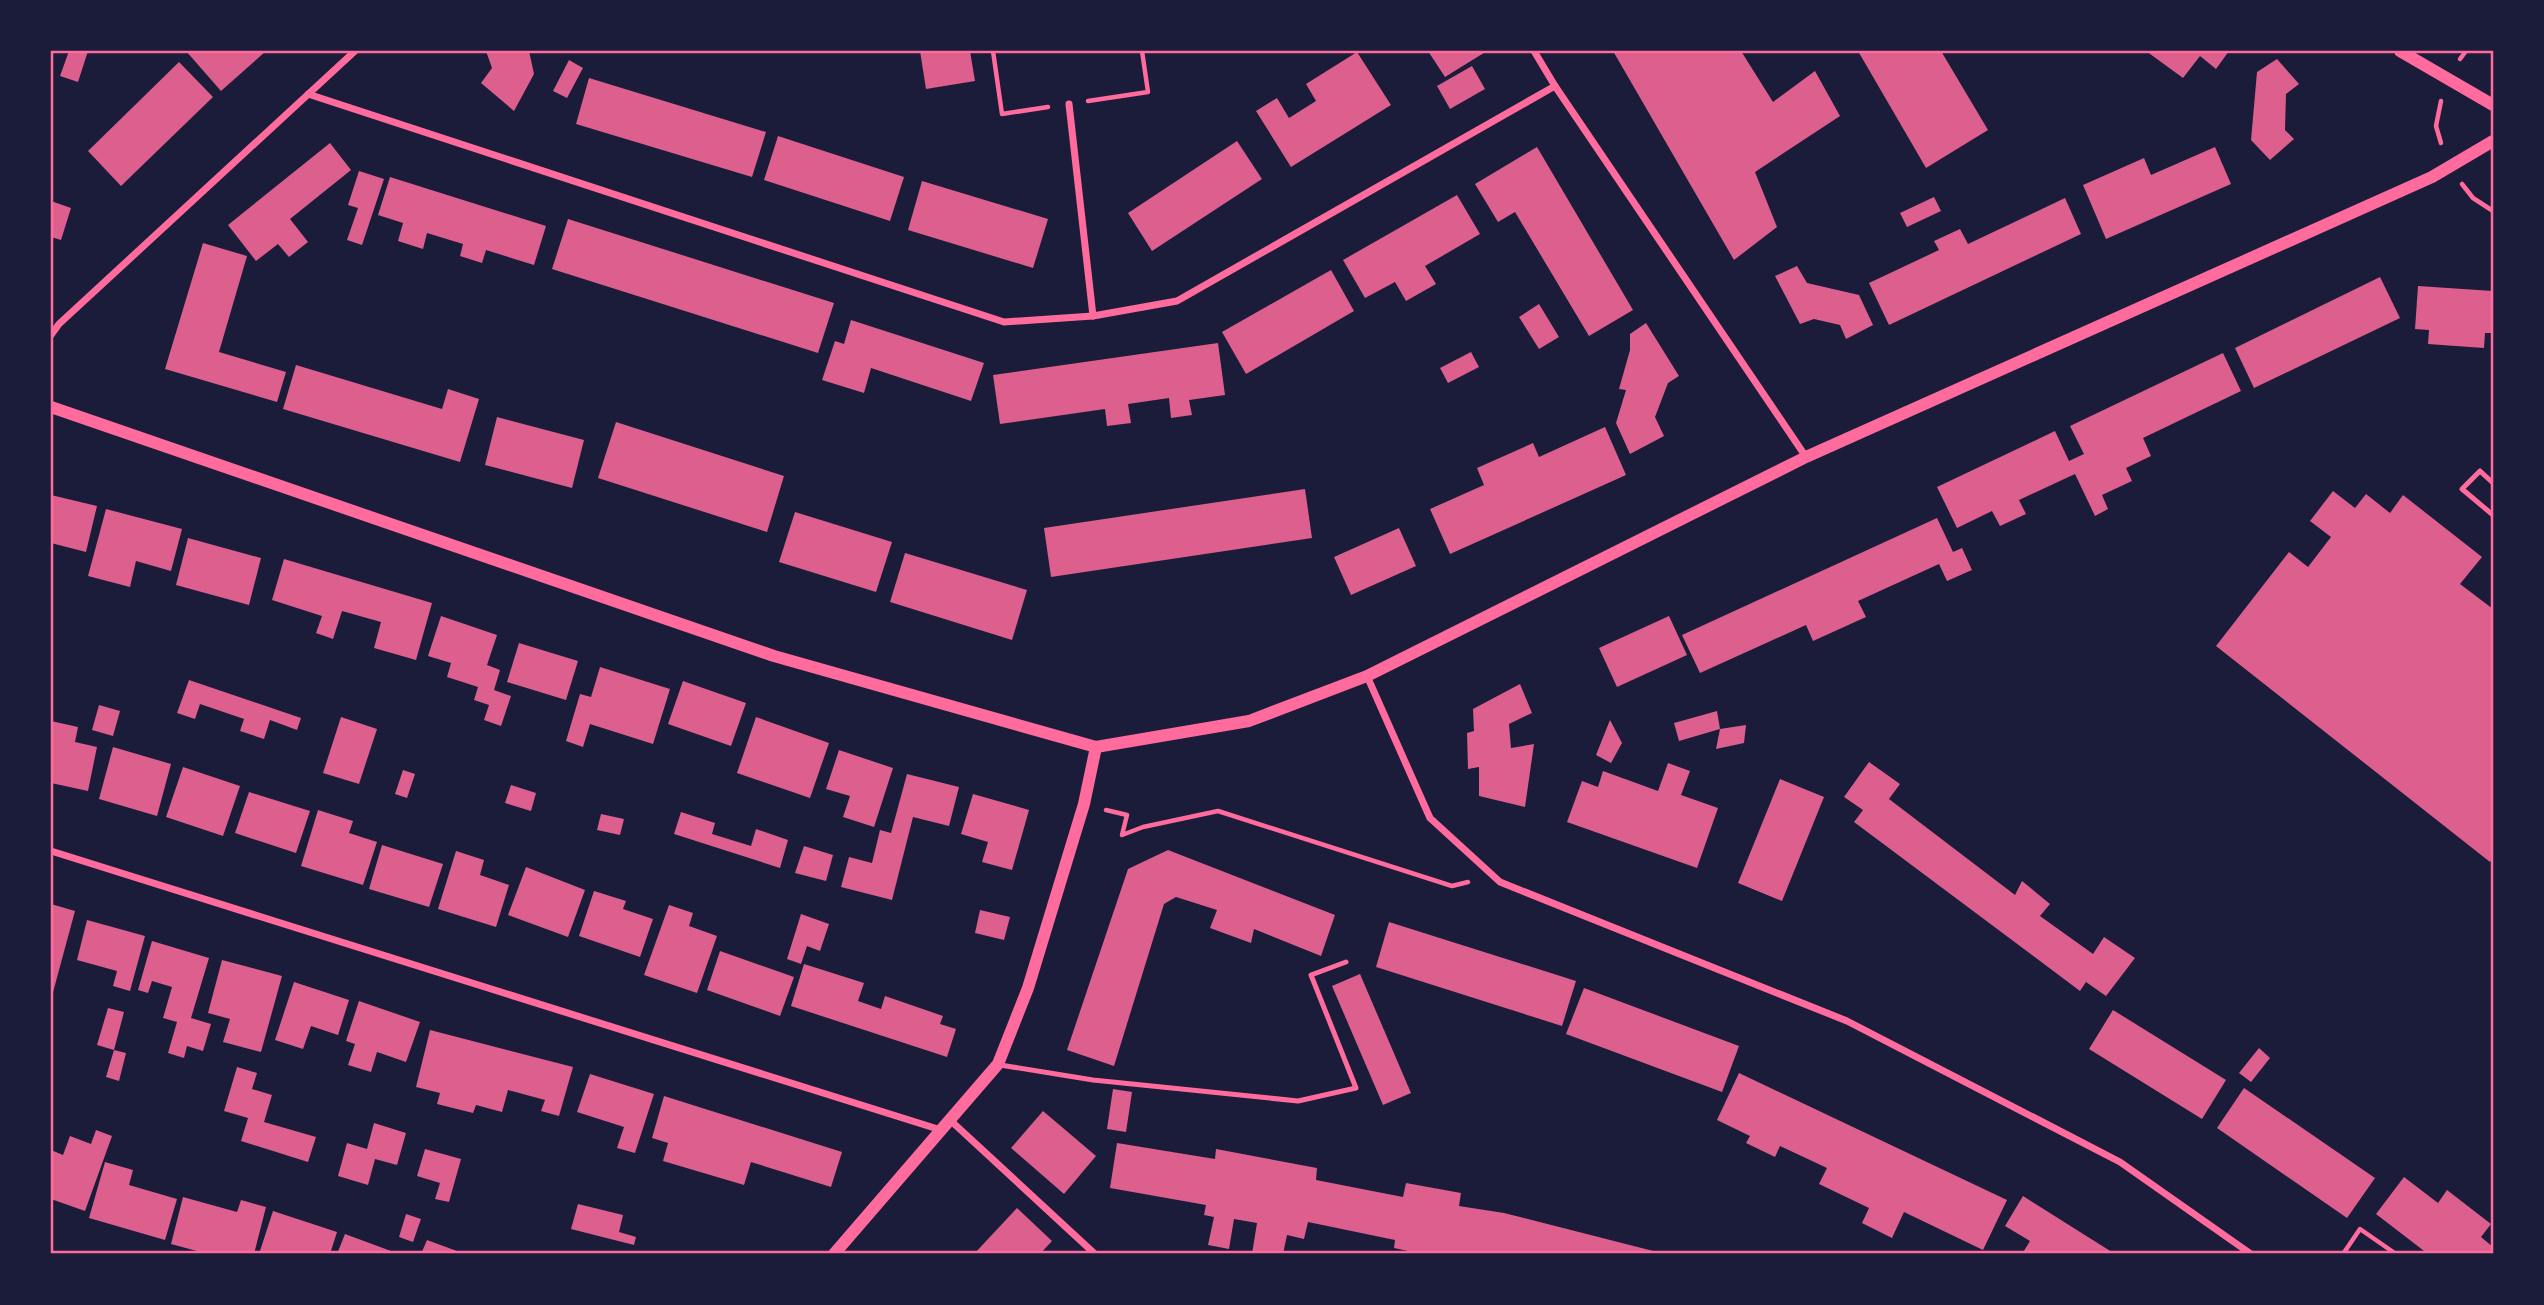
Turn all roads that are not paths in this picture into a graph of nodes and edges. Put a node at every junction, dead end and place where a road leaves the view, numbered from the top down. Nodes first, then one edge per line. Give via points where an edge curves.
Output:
1 (355, 51) edge
2 (1534, 51) edge
3 (2400, 51) edge
4 (1556, 86) junction
5 (309, 94) junction
6 (1069, 104) dead end
7 (2493, 105) edge
8 (2493, 141) edge
9 (1093, 316) junction
10 (51, 335) edge
11 (51, 407) edge
12 (1806, 457) junction
13 (2493, 482) edge
14 (2493, 514) edge
15 (1367, 676) junction
16 (1096, 747) junction
17 (51, 851) edge
18 (1346, 962) dead end
19 (998, 1064) junction
20 (946, 1125) junction
21 (834, 1254) edge
22 (1095, 1254) edge
23 (2251, 1254) edge

1 - 5 street
2 - 4 street
3 - 7 street
4 - 9 street via 1177,301
4 - 12 street
5 - 9 street via 1004,322
5 - 10 street
6 - 9 street
8 - 12 street via 2432,177
11 - 16 street via 774,656
12 - 15 street
13 - 14 lane via 2480,471 2462,489
15 - 16 street via 1249,721
15 - 23 street via 1430,818 1500,882 1847,1021 2120,1162
16 - 19 street via 1084,804 1028,988
17 - 20 street
18 - 19 lane via 1311,975 1356,1088 1298,1101 1093,1080
19 - 20 street
20 - 21 street
20 - 22 street

